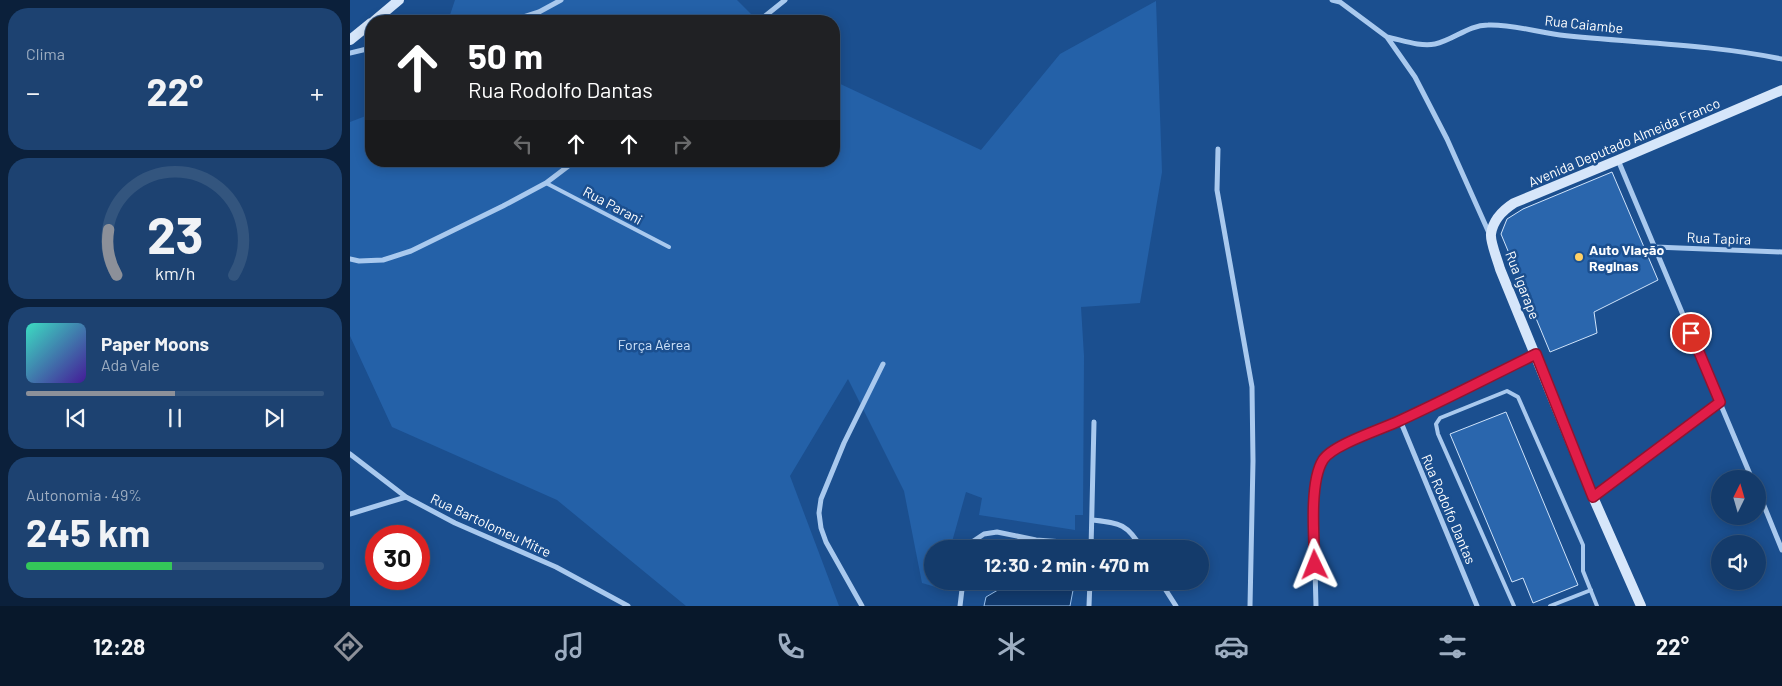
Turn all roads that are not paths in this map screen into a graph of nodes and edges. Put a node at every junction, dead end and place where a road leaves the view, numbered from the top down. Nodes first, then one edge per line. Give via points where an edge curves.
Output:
1 (399, 0) edge
2 (562, 0) edge
3 (785, 0) edge
4 (1332, 0) edge
5 (381, 15) edge
6 (530, 15) edge
7 (766, 15) edge
8 (365, 28) edge
9 (1387, 37) junction
10 (350, 40) edge
11 (365, 50) edge
12 (350, 54) edge
13 (1782, 59) edge
14 (1782, 90) edge
15 (1218, 149) dead end
16 (1618, 160) junction
17 (567, 167) edge
18 (546, 183) junction
19 (1490, 236) junction
20 (669, 247) dead end
21 (1655, 247) junction
22 (1782, 252) edge
23 (350, 259) edge
24 (1536, 354) junction
25 (883, 364) dead end
26 (1720, 402) junction
27 (1400, 420) junction
28 (1094, 422) dead end
29 (350, 454) edge
30 (1748, 470) edge
31 (406, 497) junction
32 (1593, 497) junction
33 (1766, 511) edge
34 (350, 514) edge
35 (1092, 520) junction
36 (975, 540) edge
37 (1036, 540) edge
38 (1091, 540) edge
39 (1136, 540) edge
40 (1782, 550) edge
41 (962, 590) edge
42 (1090, 590) edge
43 (1166, 590) edge
44 (1591, 590) junction
45 (1251, 599) junction
46 (628, 606) edge
47 (862, 606) edge
48 (960, 606) edge
49 (1089, 606) edge
50 (1176, 606) edge
51 (1250, 606) edge
52 (1256, 606) edge
53 (1316, 606) edge
54 (1477, 606) edge
55 (1514, 606) edge
56 (1550, 606) edge
57 (1597, 606) edge
58 (1641, 606) edge

1 - 5 main road
2 - 6 street
3 - 7 street
4 - 9 street, Rua Igarape via 1340,2
8 - 10 main road
9 - 13 street, Rua Caiambe via 1435,44 1475,26 1489,25 1730,50
9 - 19 street, Rua Igarape via 1415,77
11 - 12 street
14 - 16 main road, Avenida Deputado Almeida Franco
15 - 45 street via 1217,190 1252,387
16 - 19 main road, Avenida Deputado Almeida Franco via 1514,203 1498,217
16 - 21 street
17 - 18 street
18 - 20 lane, Rua Parani
18 - 23 street via 411,251 383,260
19 - 24 main road, Rua Igarape via 1500,269
21 - 22 street, Rua Tapira
21 - 26 street
24 - 27 street
24 - 32 main road, Rua Igarape
25 - 47 street via 844,443 821,499 819,513 826,542
26 - 30 street
26 - 32 street
27 - 53 street via 1339,447 1323,459 1315,485
27 - 54 street, Rua Rodolfo Dantas
28 - 35 street
29 - 31 street, Rua Bartolomeu Mitre
31 - 34 street
31 - 46 street, Rua Bartolomeu Mitre via 456,523 556,566
32 - 58 main road, Rua Igarape
33 - 40 street
35 - 38 street
35 - 39 street via 1127,528
36 - 37 street via 984,534 997,532
41 - 48 street
42 - 49 street
43 - 50 street
44 - 55 lane via 1583,571 1583,545 1518,397 1507,391 1440,418 1436,424
44 - 56 lane
44 - 57 lane
45 - 51 street
45 - 52 street

